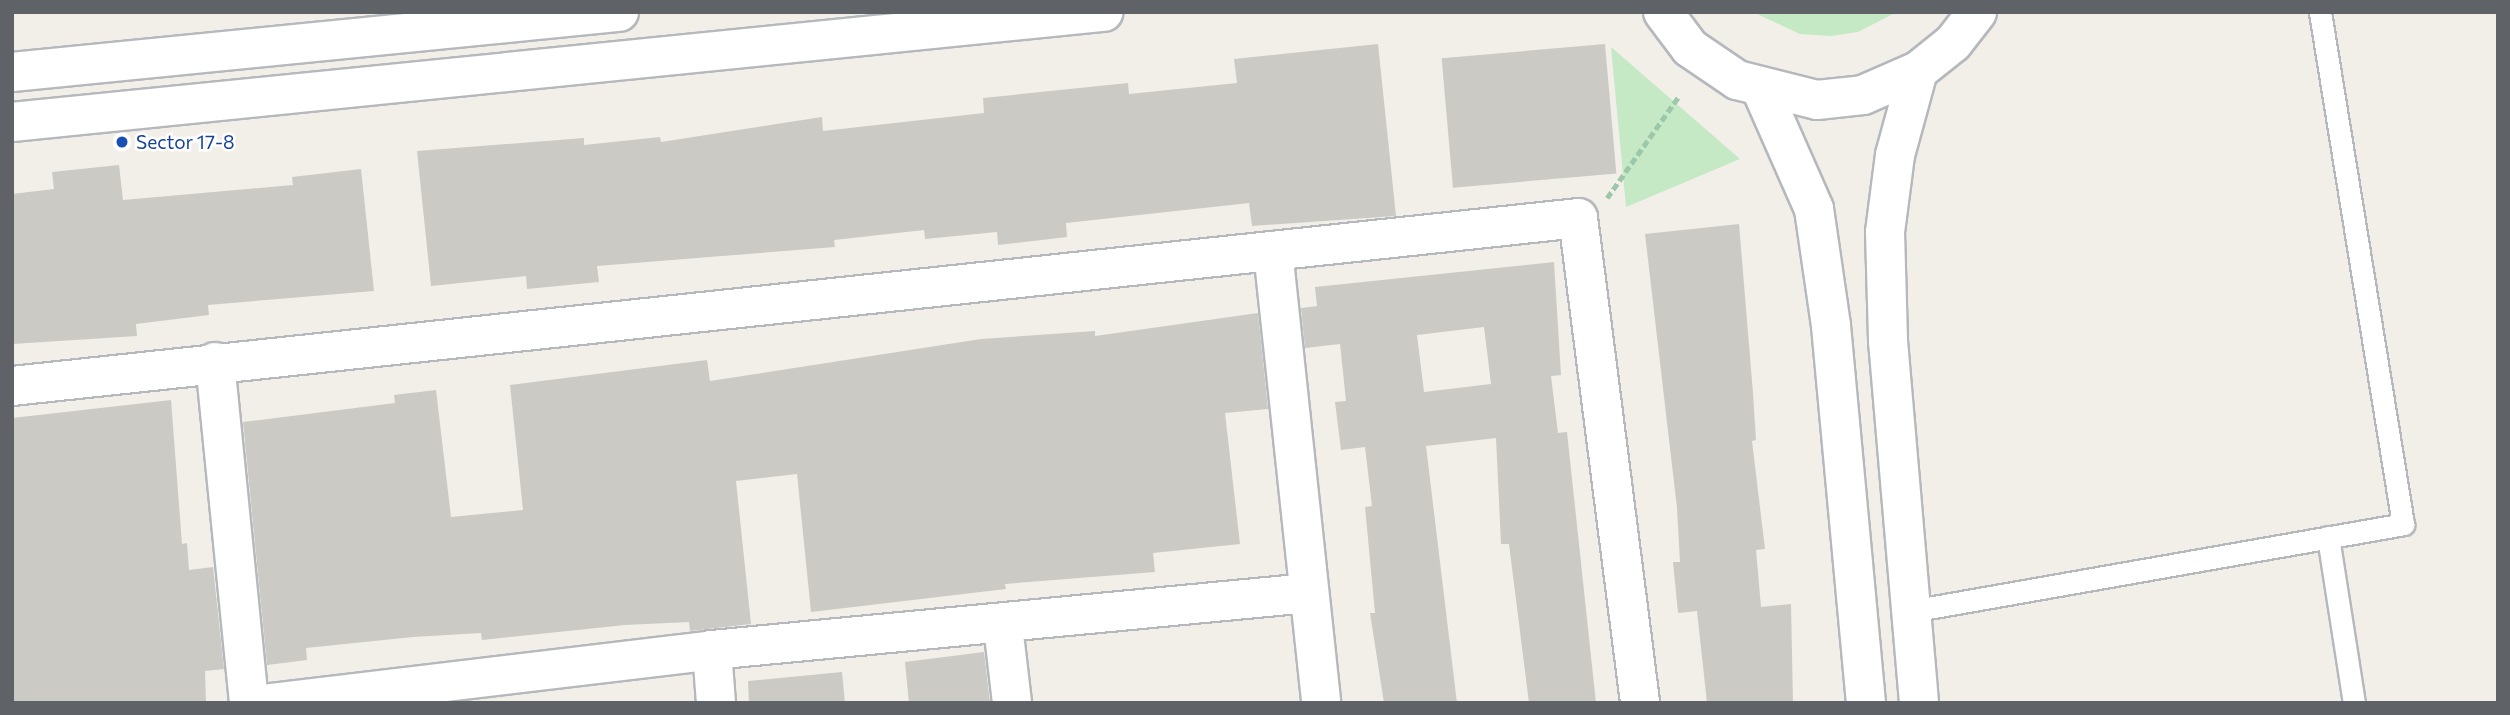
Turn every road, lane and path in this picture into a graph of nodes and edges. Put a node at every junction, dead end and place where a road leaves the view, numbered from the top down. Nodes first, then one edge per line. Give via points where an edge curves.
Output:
1 (619, 12) edge
2 (1103, 12) edge
3 (1663, 12) edge
4 (1977, 12) edge
5 (2320, 12) edge
6 (355, 25) edge
7 (1918, 71) junction
8 (12, 72) edge
9 (1762, 91) junction
10 (1679, 96) dead end
11 (12, 122) edge
12 (1581, 236) junction
13 (1273, 251) junction
14 (215, 362) junction
15 (12, 386) edge
16 (2328, 537) junction
17 (1308, 593) junction
18 (1911, 611) junction
19 (1003, 626) junction
20 (712, 650) junction
21 (249, 703) edge
22 (270, 703) edge
23 (716, 703) edge
24 (1012, 703) edge
25 (1321, 703) edge
26 (1640, 703) edge
27 (1866, 703) edge
28 (1919, 703) edge
29 (2354, 703) edge

1 - 6 street
2 - 11 street
3 - 9 street via 1710,65
4 - 7 street via 1953,43
5 - 16 lane via 2403,523
6 - 8 street
7 - 9 street via 1844,98 1817,100
7 - 18 street via 1895,155 1885,232 1888,341
9 - 27 street via 1814,209 1831,326
10 - 12 path
12 - 13 street via 1578,218
12 - 26 street
13 - 14 street
13 - 17 street
14 - 15 street
14 - 21 street
16 - 18 lane
16 - 29 lane
17 - 19 street
17 - 25 street
18 - 28 street
19 - 20 street
19 - 24 street
20 - 22 street
20 - 23 street

